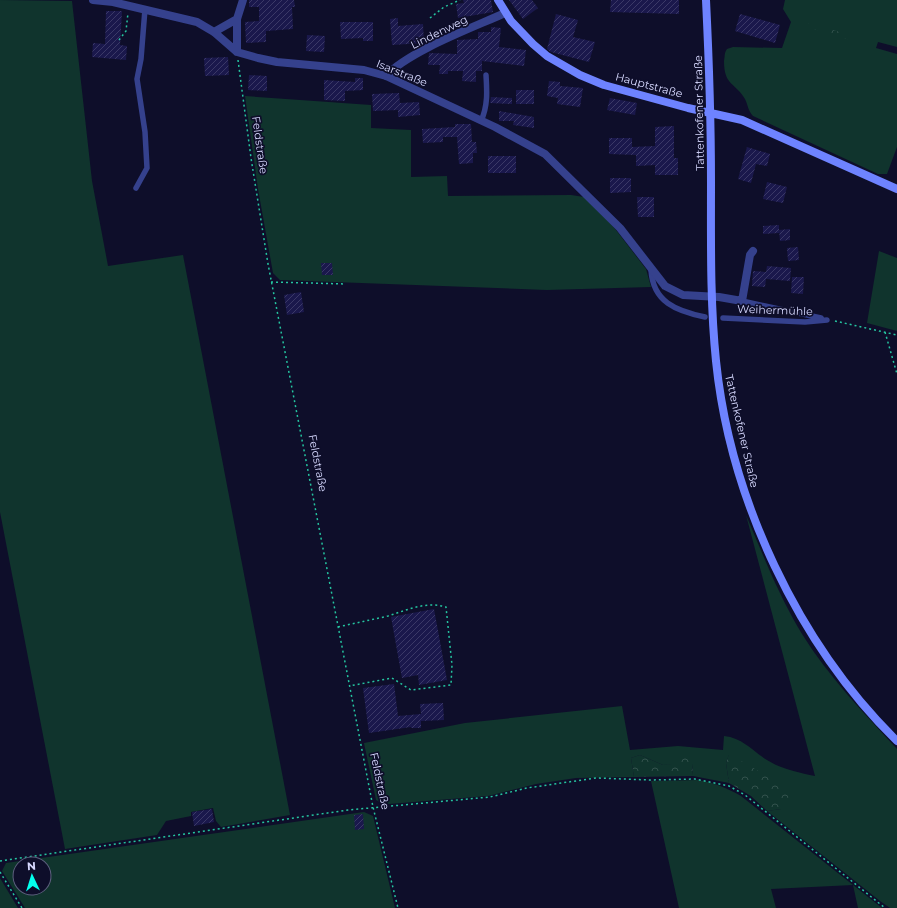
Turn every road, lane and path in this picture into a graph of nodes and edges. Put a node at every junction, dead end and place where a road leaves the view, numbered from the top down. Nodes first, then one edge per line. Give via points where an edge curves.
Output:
1 (93, 0) edge
2 (243, 0) edge
3 (460, 0) edge
4 (498, 0) edge
5 (706, 0) edge
6 (128, 5) junction
7 (145, 9) junction
8 (505, 13) junction
9 (237, 18) junction
10 (430, 18) dead end
11 (214, 32) junction
12 (119, 40) dead end
13 (237, 52) junction
14 (486, 75) dead end
15 (386, 76) junction
16 (711, 112) junction
17 (481, 121) junction
18 (136, 188) dead end
19 (897, 189) edge
20 (753, 251) dead end
21 (651, 270) junction
22 (271, 282) junction
23 (346, 284) dead end
24 (712, 297) junction
25 (742, 301) junction
26 (705, 317) dead end
27 (723, 318) dead end
28 (827, 320) junction
29 (885, 332) junction
30 (897, 335) edge
31 (897, 374) edge
32 (338, 627) junction
33 (350, 686) junction
34 (897, 741) edge
35 (373, 807) junction
36 (0, 861) edge
37 (0, 872) edge
38 (22, 908) edge
39 (398, 908) edge
40 (886, 908) edge

1 - 6 street, Isarstraße
2 - 9 street
3 - 10 path via 444,7
4 - 8 main road, Hauptstraße
5 - 16 main road, Tattenkofener Straße
6 - 7 street, Isarstraße
6 - 12 path via 126,31
7 - 11 street, Isarstraße via 185,18
7 - 18 lane via 137,79 145,132 147,168
8 - 15 street, Lindenweg via 439,43 394,67
8 - 16 main road, Hauptstraße via 542,52 580,75 604,85
9 - 11 street
9 - 13 street
11 - 13 street, Isarstraße
13 - 15 street, Isarstraße via 277,62 364,70
13 - 22 path, Feldstraße
14 - 17 lane via 487,96
15 - 17 street, Isarstraße
16 - 19 main road, Hauptstraße via 742,120
16 - 24 main road, Tattenkofener Straße
17 - 21 street, Isarstraße via 545,154 620,228
20 - 25 street via 749,259
21 - 24 street, Isarstraße via 665,286 683,295
21 - 26 lane, Isarstraße via 652,281 661,298 682,312
22 - 23 path
22 - 32 path, Feldstraße
24 - 25 street
24 - 34 main road, Tattenkofener Straße via 716,361 722,403 745,493 761,535 781,580 809,630 842,678
25 - 28 lane, Weihermühle
27 - 28 lane, Weihermühle via 805,322
28 - 29 path, Weihermühle
29 - 30 path, Weihermühle
29 - 31 path
32 - 33 path, Feldstraße
32 - 33 path via 410,608 437,604 446,607 452,665 451,685 411,690 392,678
33 - 35 path, Feldstraße
35 - 36 path
35 - 39 path, Feldstraße
35 - 40 path via 490,797 527,788 596,778 712,781 729,786 745,795
37 - 38 path

